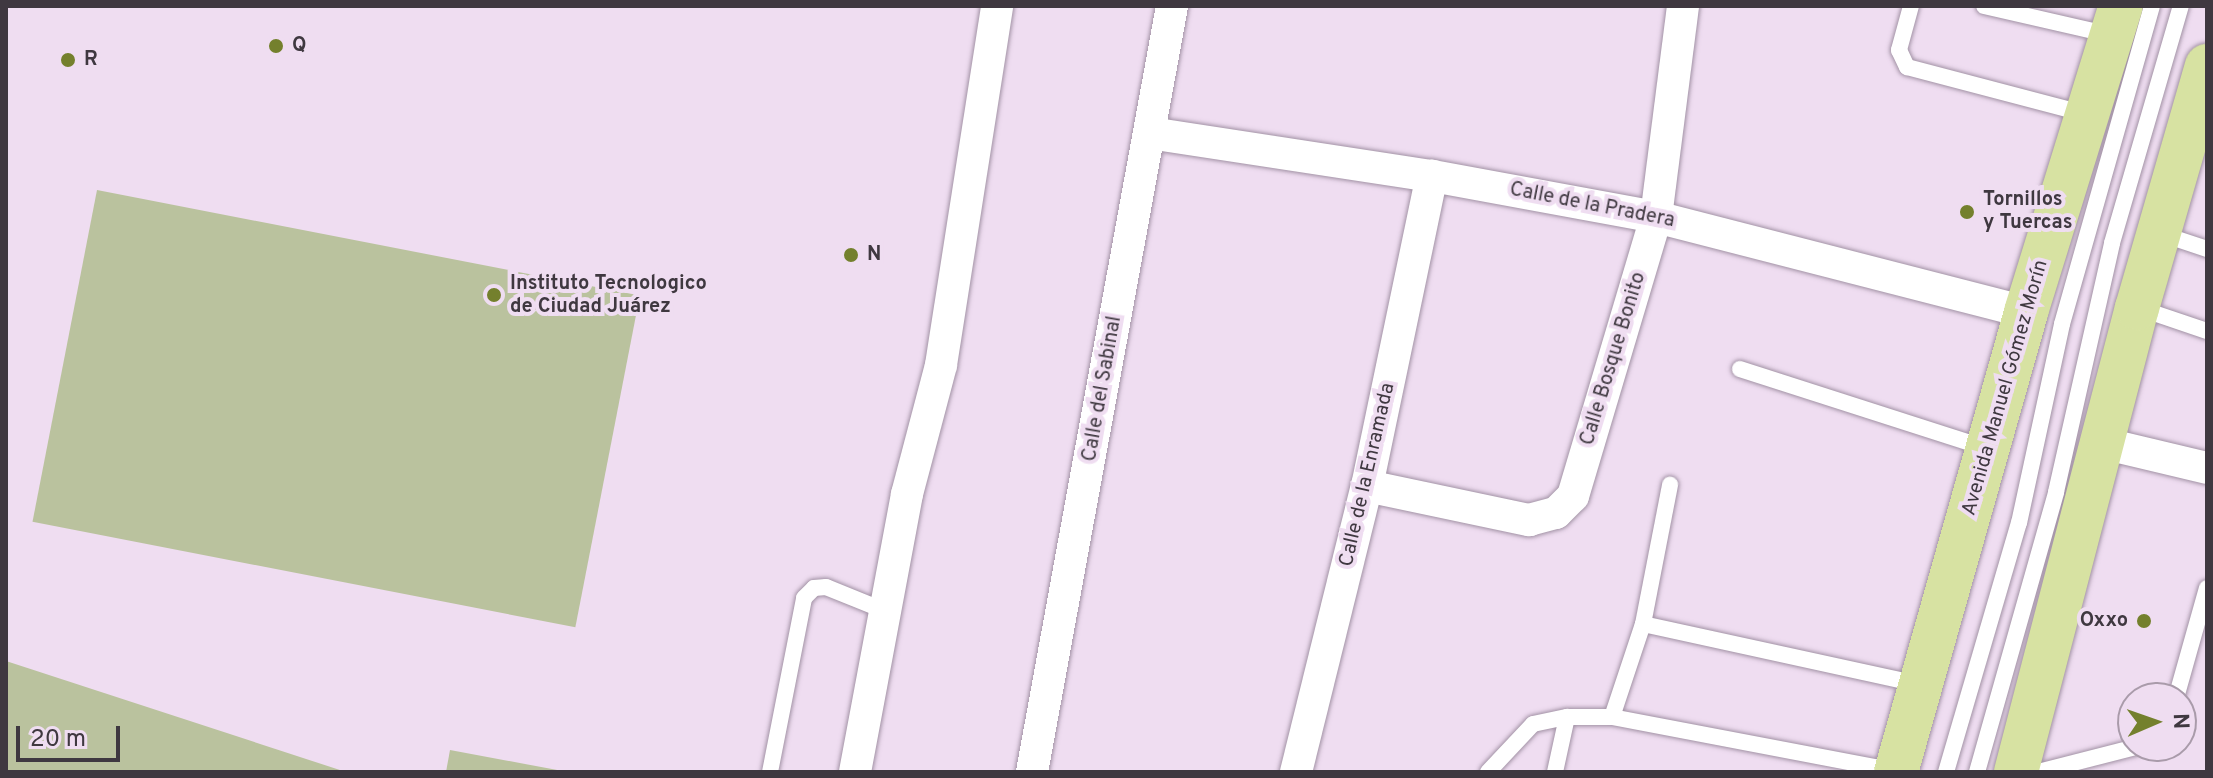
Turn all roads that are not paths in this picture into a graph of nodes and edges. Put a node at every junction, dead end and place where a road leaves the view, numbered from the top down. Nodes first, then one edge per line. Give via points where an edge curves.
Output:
1 (997, 6) edge
2 (1172, 6) edge
3 (1683, 6) edge
4 (1911, 6) edge
5 (1984, 6) edge
6 (2152, 6) edge
7 (2181, 6) edge
8 (2117, 21) edge
9 (2207, 66) edge
10 (2088, 115) junction
11 (2199, 125) edge
12 (1150, 133) junction
13 (1432, 176) junction
14 (1656, 217) junction
15 (2159, 233) junction
16 (2207, 249) edge
17 (2137, 308) junction
18 (2026, 312) junction
19 (2207, 331) edge
20 (1740, 369) dead end
21 (2102, 443) junction
22 (1989, 449) junction
23 (2207, 468) edge
24 (1670, 485) dead end
25 (1367, 486) junction
26 (2207, 588) edge
27 (883, 610) junction
28 (1643, 624) junction
29 (2181, 682) edge
30 (1920, 685) junction
31 (1567, 717) junction
32 (1612, 717) junction
33 (2117, 752) edge
34 (1903, 763) edge
35 (770, 772) edge
36 (855, 772) edge
37 (1032, 772) edge
38 (1296, 772) edge
39 (1488, 772) edge
40 (1555, 772) edge
41 (1946, 772) edge
42 (1977, 772) edge
43 (2016, 772) edge
44 (2038, 772) edge

1 - 27 street via 941,365
2 - 12 street, Calle del Sabinal
3 - 14 street, Calle Bosque Bonito
4 - 10 lane via 1899,50 1907,67
5 - 8 lane
6 - 41 lane via 2062,324 2019,523
7 - 42 lane via 2112,243 2056,492
8 - 10 main road, Avenida Manuel Gómez Morín
9 - 11 main road
10 - 18 main road, Avenida Manuel Gómez Morín
11 - 15 main road
12 - 13 street, Calle de la Pradera
12 - 37 street, Calle del Sabinal
13 - 14 street, Calle de la Pradera
13 - 25 street, Calle de la Enramada
14 - 18 street, Calle de la Pradera
14 - 25 street, Calle Bosque Bonito via 1566,506 1529,520
15 - 16 lane
15 - 17 main road
17 - 19 lane
17 - 21 main road
18 - 22 main road, Avenida Manuel Gómez Morín
20 - 22 lane
21 - 23 street
21 - 43 main road
22 - 30 main road, Avenida Manuel Gómez Morín
24 - 28 lane
25 - 38 street, Calle de la Enramada
26 - 29 lane
27 - 35 lane via 826,587 809,591
27 - 36 street
28 - 30 lane
28 - 32 lane
30 - 34 main road, Avenida Manuel Gómez Morín
31 - 32 lane
31 - 39 lane via 1533,724
31 - 40 lane
32 - 34 lane
33 - 44 lane

